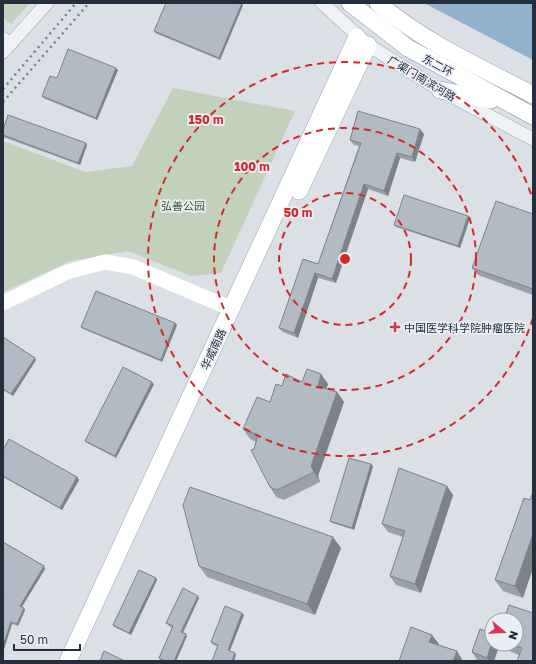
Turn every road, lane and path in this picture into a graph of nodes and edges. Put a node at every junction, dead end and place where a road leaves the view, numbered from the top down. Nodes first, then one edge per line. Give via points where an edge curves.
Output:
1 (46, 3) edge
2 (322, 3) edge
3 (350, 3) edge
4 (378, 3) edge
5 (388, 3) edge
6 (398, 20) junction
7 (362, 41) junction
8 (6, 44) edge
9 (440, 90) junction
10 (533, 95) edge
11 (508, 103) junction
12 (533, 116) edge
13 (533, 139) edge
14 (3, 302) edge
15 (232, 309) junction
16 (68, 661) edge
17 (77, 661) edge

1 - 8 street
2 - 7 street, 广渠门南滨河路
3 - 11 main road, 东二环 via 408,48
4 - 6 main road, 东二环
5 - 6 street
6 - 10 main road, 东二环 via 446,49
7 - 9 street, 广渠门南滨河路
7 - 15 main road, 华威南路
7 - 17 main road, 华威南路
9 - 11 main road
9 - 13 street, 广渠门南滨河路
11 - 12 main road, 东二环
14 - 15 main road via 67,272 104,262 133,267
15 - 16 main road, 华威南路

